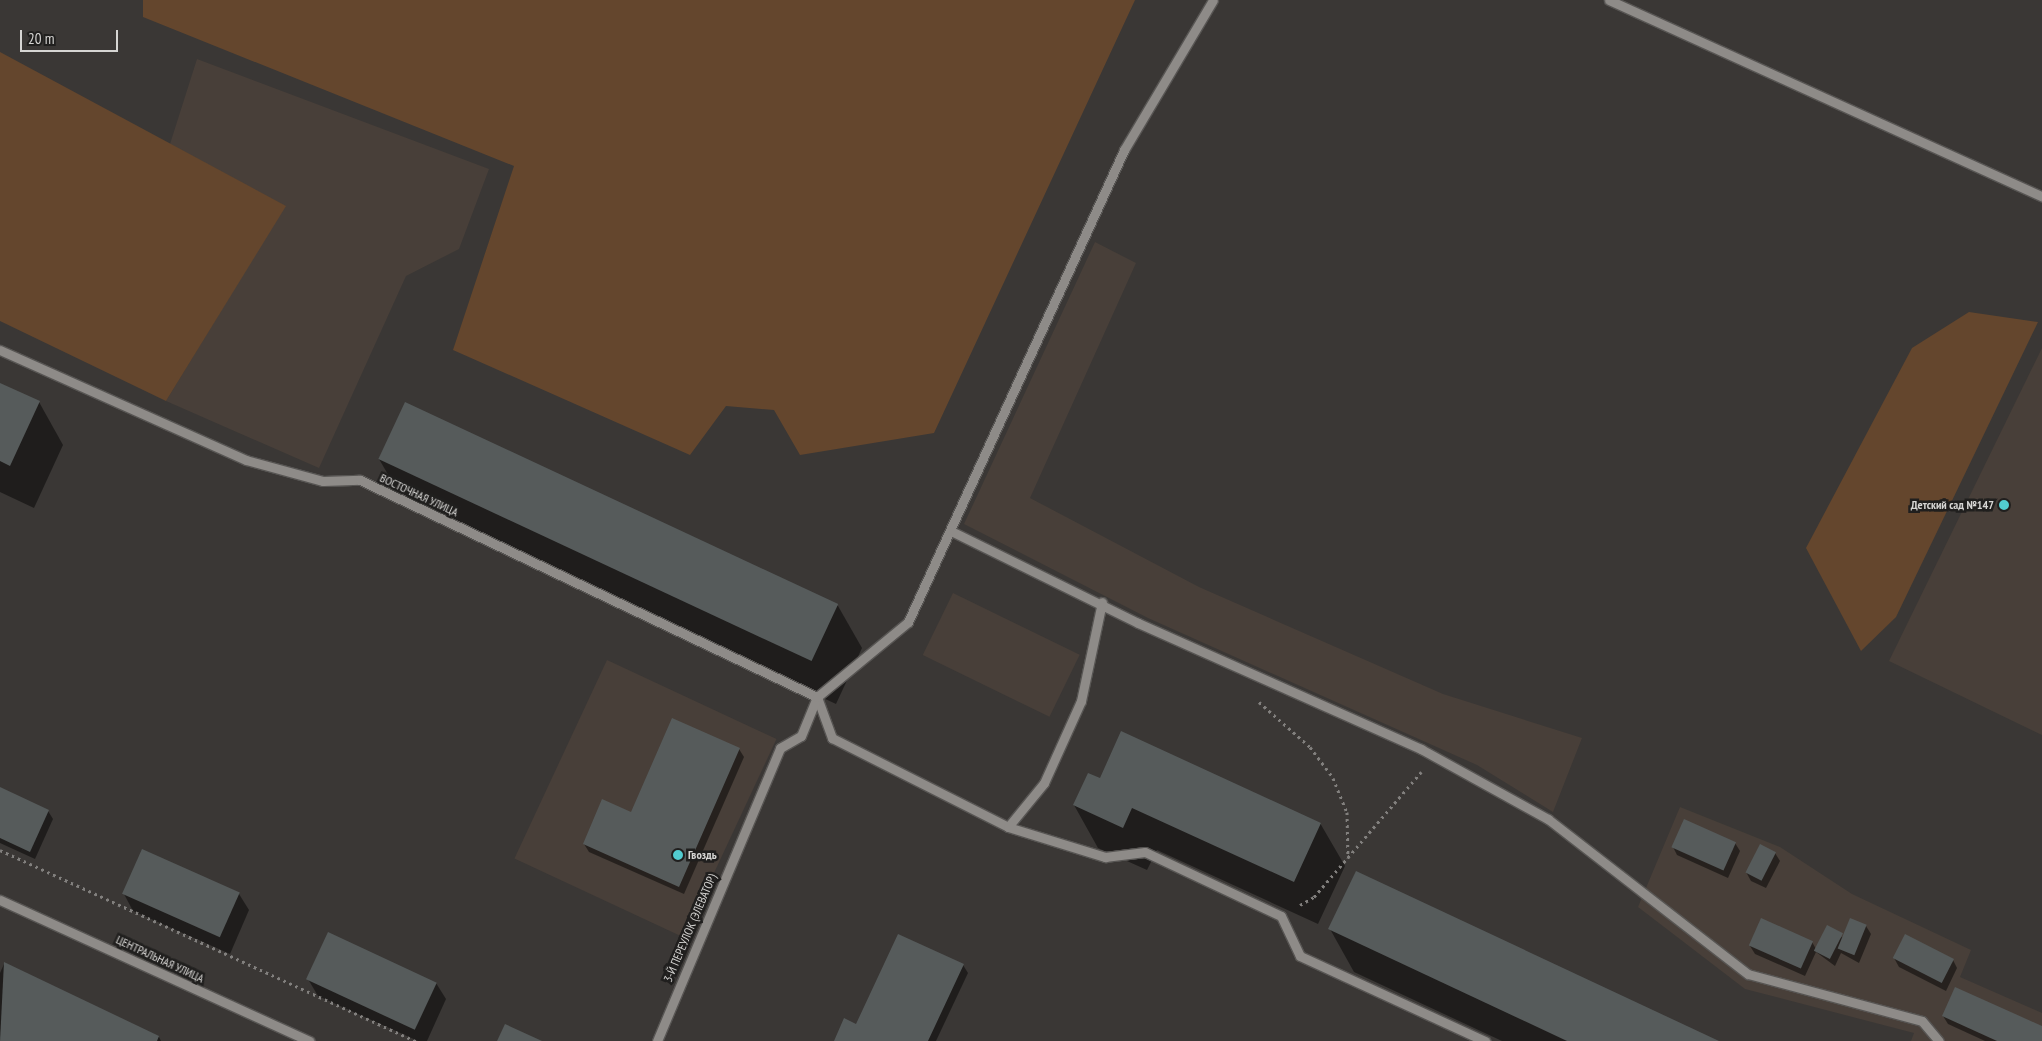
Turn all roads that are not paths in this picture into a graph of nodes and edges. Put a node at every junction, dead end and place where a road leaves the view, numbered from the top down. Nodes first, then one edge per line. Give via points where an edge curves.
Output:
1 (1212, 0) edge
2 (1609, 0) edge
3 (2042, 196) edge
4 (0, 350) edge
5 (950, 531) junction
6 (1102, 602) junction
7 (817, 697) junction
8 (1008, 827) junction
9 (0, 900) edge
10 (309, 1041) edge
11 (657, 1041) edge
12 (1485, 1041) edge
13 (1940, 1041) edge

1 - 5 street via 1124,150
2 - 3 street
4 - 7 street, ВОСТОЧНАЯ УЛИЦА via 246,460 323,481 360,480
5 - 6 street
5 - 7 street via 908,622
6 - 8 street via 1081,701 1044,782
6 - 13 street via 1434,756 1548,819 1748,974 1922,1021
7 - 8 street via 832,738
7 - 11 street, 3-Й ПЕРЕУЛОК (ЭЛЕВАТОР) via 801,736 780,748
8 - 12 street via 1105,857 1145,852 1281,916 1300,956
9 - 10 street, ЦЕНТРАЛЬНАЯ УЛИЦА

